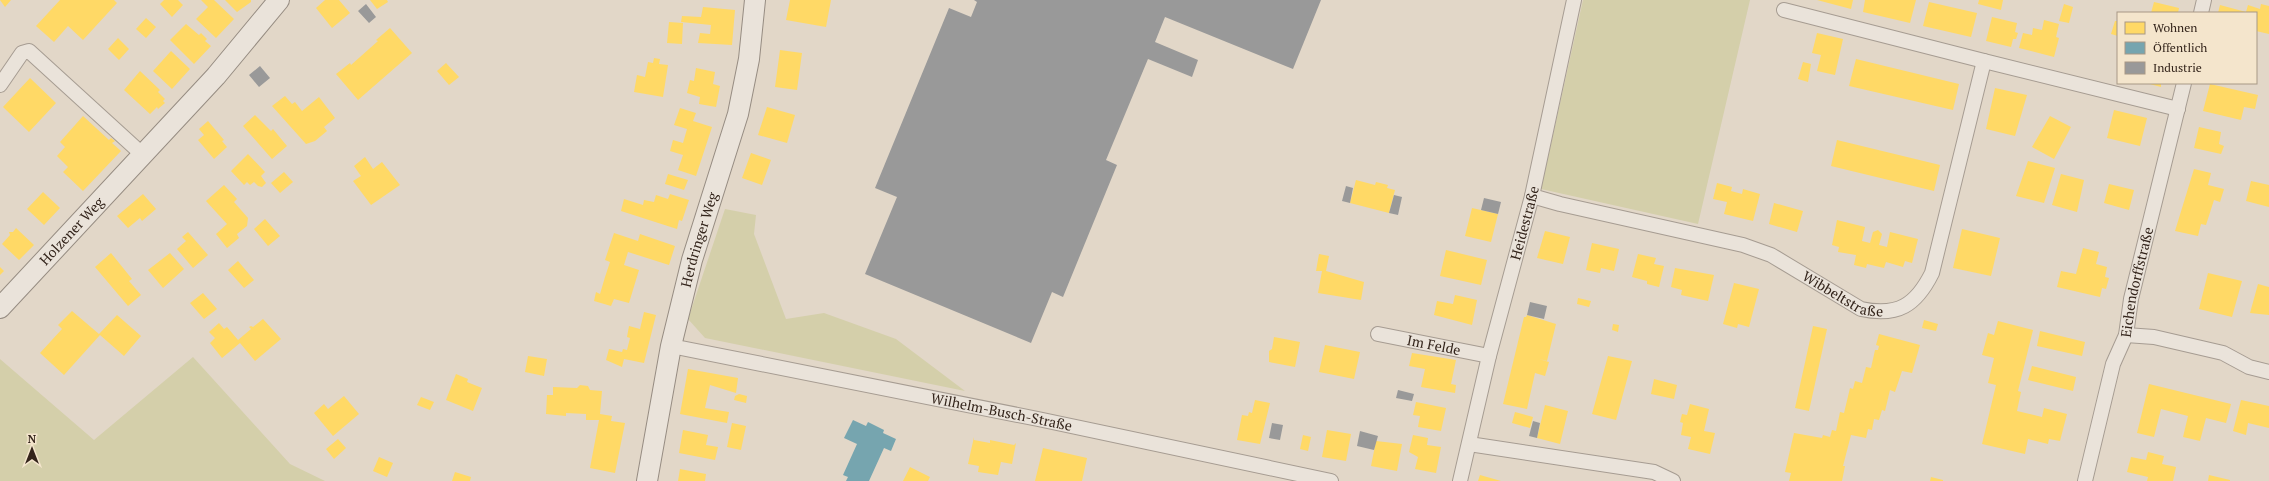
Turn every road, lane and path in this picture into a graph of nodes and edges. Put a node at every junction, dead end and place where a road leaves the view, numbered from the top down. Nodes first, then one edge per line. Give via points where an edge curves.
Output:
1 (279, 0) edge
2 (755, 0) edge
3 (1574, 0) edge
4 (2204, 0) edge
5 (1784, 10) dead end
6 (2201, 12) edge
7 (1984, 62) junction
8 (2184, 84) edge
9 (0, 85) edge
10 (2178, 109) junction
11 (143, 155) junction
12 (1532, 196) junction
13 (0, 308) edge
14 (1378, 334) dead end
15 (2126, 335) junction
16 (671, 346) junction
17 (1489, 356) junction
18 (2269, 372) edge
19 (1469, 444) junction
20 (647, 481) edge
21 (1331, 481) edge
22 (1460, 481) edge
23 (1674, 481) edge
24 (2085, 481) edge

1 - 11 main road, Holzener Weg via 216,76
2 - 16 main road, Herdringer Weg via 749,59 738,114 692,260
3 - 12 street, Heidestraße
4 - 6 street
5 - 7 street
7 - 10 street
7 - 12 street, Wibbeltstraße via 1932,273 1916,298 1906,306 1891,311 1861,309 1771,256 1744,245
8 - 10 street, Eichendorffstraße
9 - 11 street via 22,53 29,51
10 - 15 street, Eichendorffstraße via 2131,299
11 - 13 main road, Holzener Weg
12 - 17 street, Heidestraße
14 - 17 street, Im Felde
15 - 18 street via 2154,337 2223,354 2249,367
15 - 24 street, Eichendorffstraße via 2113,364
16 - 20 main road, Herdringer Weg
16 - 21 street, Wilhelm-Busch-Straße via 1038,419
17 - 19 street, Heidestraße
19 - 22 street, Heidestraße
19 - 23 street via 1654,472

